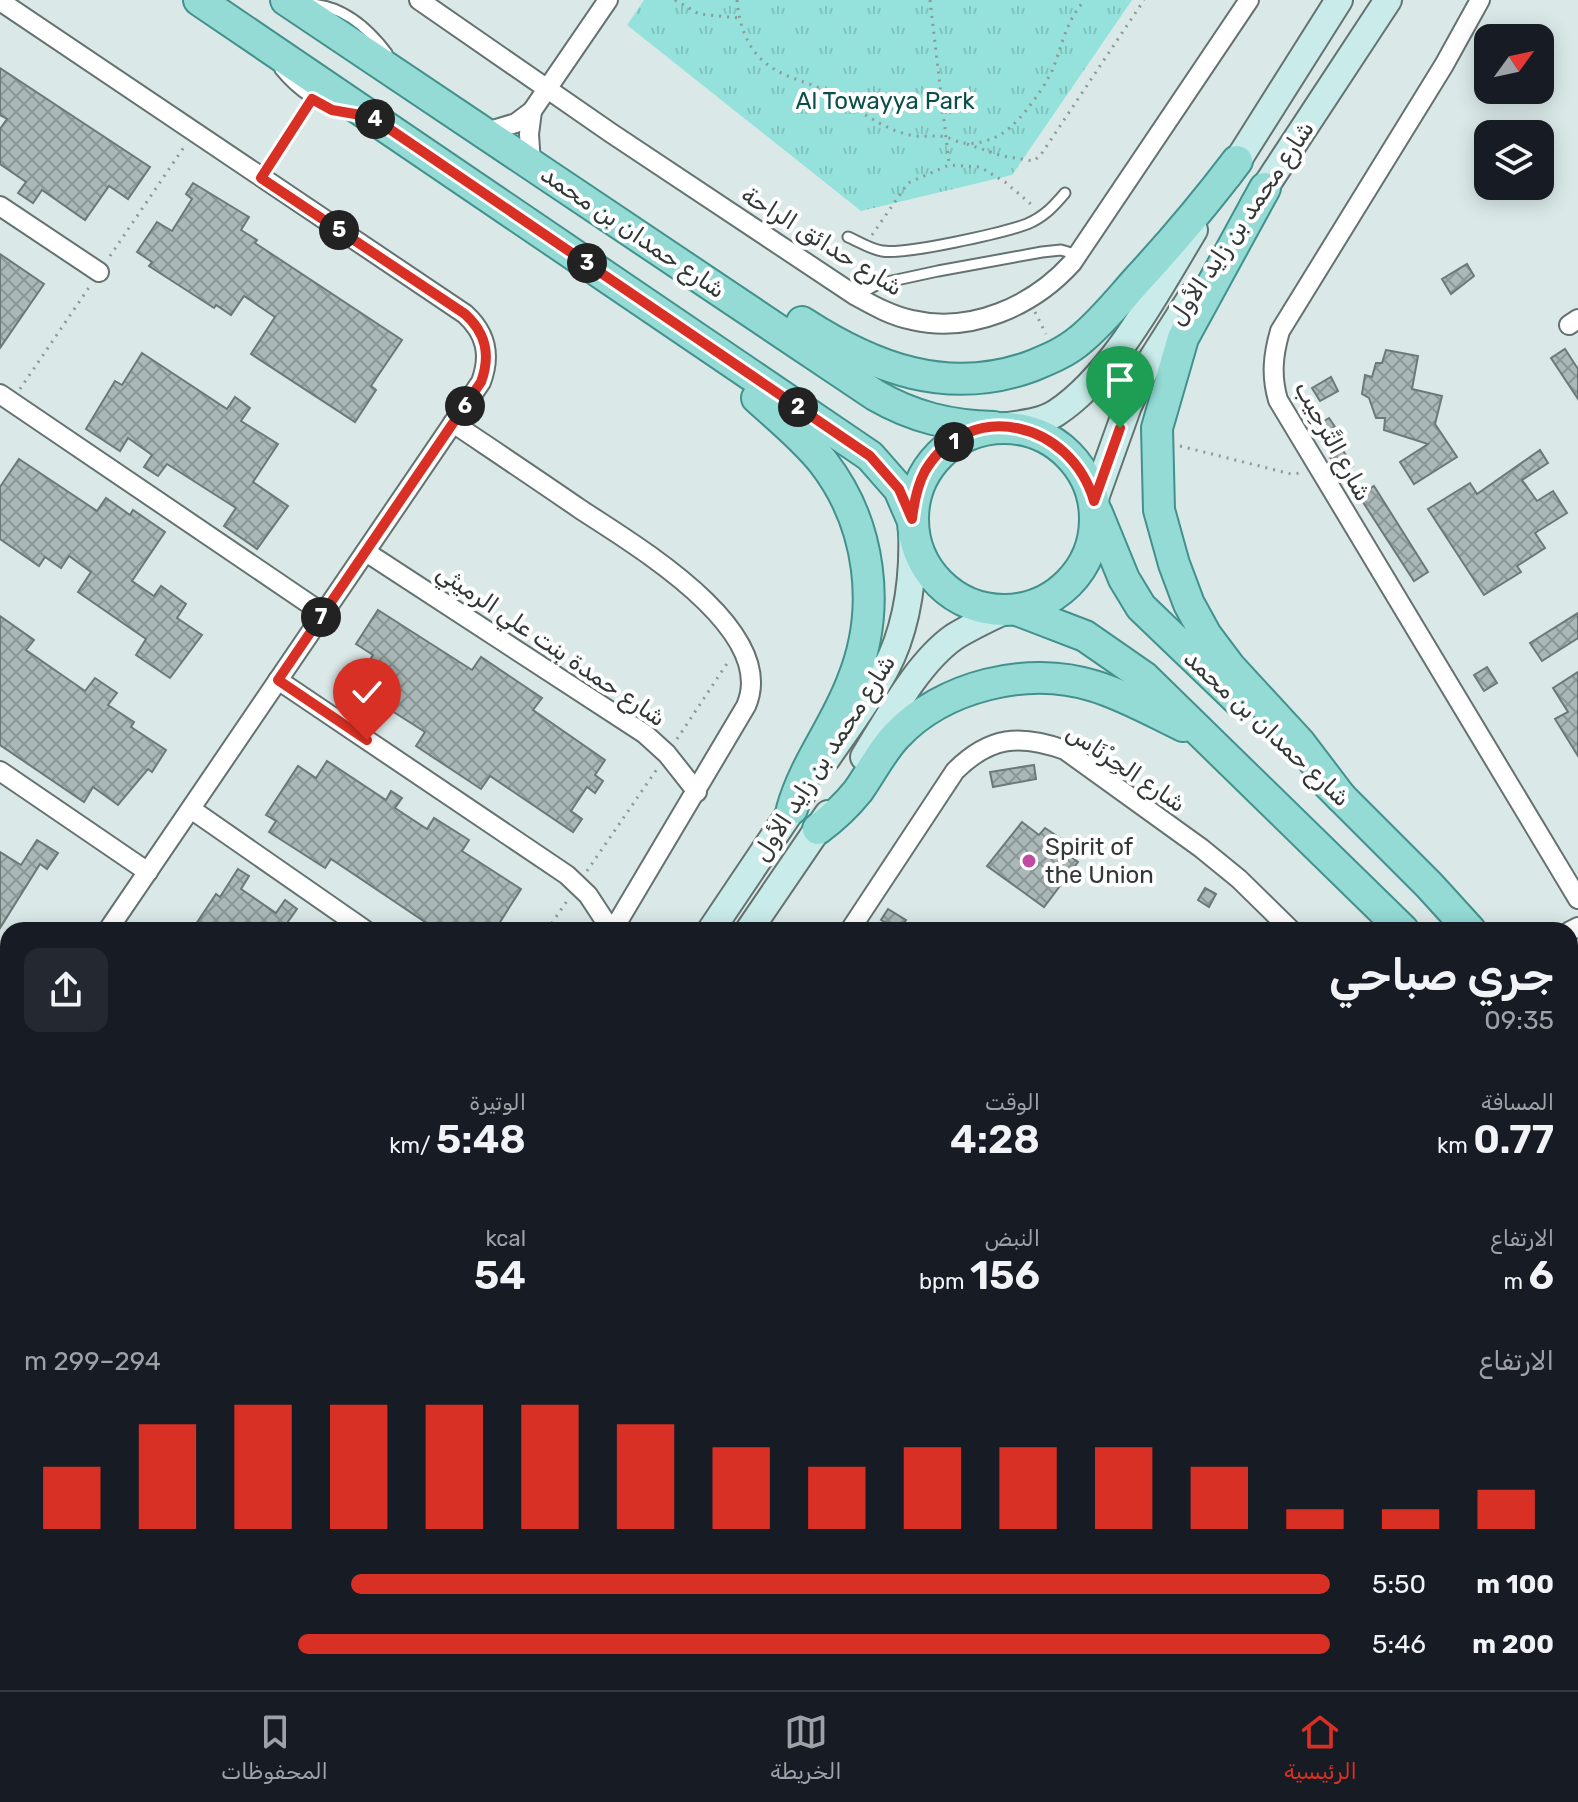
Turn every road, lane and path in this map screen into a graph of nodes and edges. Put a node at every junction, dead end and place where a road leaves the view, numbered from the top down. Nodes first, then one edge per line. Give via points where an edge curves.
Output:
1 (199, 0) edge
2 (419, 0) edge
3 (608, 0) edge
4 (675, 0) edge
5 (737, 0) edge
6 (930, 0) edge
7 (1085, 0) edge
8 (1144, 0) edge
9 (1249, 0) edge
10 (1339, 0) edge
11 (1388, 0) edge
12 (1480, 0) edge
13 (0, 1) edge
14 (289, 2) edge
15 (739, 18) junction
16 (263, 43) junction
17 (548, 88) junction
18 (312, 99) junction
19 (532, 111) junction
20 (372, 117) junction
21 (486, 132) junction
22 (945, 137) junction
23 (964, 143) junction
24 (1237, 161) junction
25 (531, 164) junction
26 (949, 165) junction
27 (261, 178) junction
28 (1265, 188) junction
29 (1065, 193) dead end
30 (0, 206) edge
31 (1043, 216) junction
32 (848, 237) dead end
33 (865, 244) junction
34 (1078, 255) junction
35 (684, 265) junction
36 (99, 272) dead end
37 (856, 296) junction
38 (1028, 298) junction
39 (646, 303) junction
40 (1057, 356) junction
41 (0, 394) edge
42 (453, 423) junction
43 (998, 427) junction
44 (1157, 440) junction
45 (1320, 471) junction
46 (1094, 504) junction
47 (912, 523) junction
48 (366, 552) junction
49 (1011, 610) junction
50 (324, 614) junction
51 (739, 645) junction
52 (278, 680) junction
53 (1208, 738) junction
54 (667, 754) junction
55 (0, 771) edge
56 (697, 792) junction
57 (1341, 797) junction
58 (191, 809) junction
59 (792, 809) junction
60 (818, 829) junction
61 (148, 872) junction
62 (578, 885) junction
63 (1578, 899) edge
64 (114, 922) edge
65 (353, 922) edge
66 (553, 922) edge
67 (607, 922) edge
68 (617, 922) edge
69 (716, 922) edge
70 (754, 922) edge
71 (855, 922) edge
72 (1283, 922) edge
73 (1395, 922) edge
74 (1463, 922) edge

1 - 16 main road
2 - 17 street, شارع حدائق الراحة
3 - 17 street
4 - 15 path via 699,14
5 - 15 path
6 - 22 path
7 - 23 path via 1066,26 1054,68 1025,110 990,141
8 - 23 path via 1040,156 1033,161 1002,156
9 - 34 street, شارع حدائق الراحة
10 - 24 main road, شارع محمد بن زايد الأول
11 - 28 main road, شارع محمد بن زايد الأول
12 - 45 street, شارع التَّرحِيب via 1280,331 1273,368 1278,400
13 - 27 street
14 - 21 main road, شارع حمدان بن محمد
15 - 22 path via 753,50 784,77 823,90 897,130
16 - 18 lane via 289,81
16 - 20 main road
17 - 19 street
17 - 37 street, شارع حدائق الراحة
18 - 20 lane via 332,110
18 - 27 path
19 - 21 street via 516,123
19 - 25 street
20 - 39 main road
21 - 25 main road, شارع حمدان بن محمد
22 - 23 path
22 - 26 path
24 - 40 main road via 1104,318
24 - 43 main road, شارع محمد بن زايد الأول via 1101,372 1054,415
25 - 35 main road, شارع حمدان بن محمد
26 - 31 path via 980,167
26 - 33 path via 908,183
27 - 42 street via 474,322 486,345 486,370
28 - 44 main road via 1183,338
28 - 46 main road, شارع محمد بن زايد الأول via 1145,370
29 - 31 lane
30 - 36 street
31 - 33 lane via 1000,231 908,250 882,251
32 - 33 lane
34 - 37 lane via 1061,250 968,265 878,284
34 - 38 street, شارع حدائق الراحة via 1059,277
35 - 40 main road via 756,294 827,338 905,372 980,379
35 - 43 main road, شارع حمدان بن محمد via 893,405 932,421
37 - 38 street, شارع حدائق الراحة via 911,320 962,324
38 - 40 path
39 - 47 main road via 870,456 899,489
39 - 59 main road via 809,446 846,499 864,548 869,599 862,656 803,775
41 - 50 street
42 - 48 street
42 - 51 street via 684,580
43 - 46 main road via 1043,436 1066,452 1084,474
43 - 47 main road via 962,437 936,457 918,486
44 - 45 path via 1291,474
44 - 57 main road via 1159,510 1189,604 1230,667
45 - 63 street, شارع التَّرحِيب
46 - 49 main road via 1093,540 1080,570 1057,594
46 - 57 main road, شارع حمدان بن محمد via 1141,607
47 - 49 main road via 923,560 945,588 964,601
47 - 59 main road, شارع محمد بن زايد الأول via 907,607 885,669
48 - 50 street
48 - 54 street, شارع حمدة بنت علي الرميثي via 632,725
49 - 53 main road, شارع حمدان بن محمد via 1073,630 1107,649
49 - 60 main road, شارع محمد بن زايد الأول via 952,638 936,653
50 - 52 street
51 - 54 path
51 - 56 street via 750,669 750,697
52 - 58 street
52 - 62 street
53 - 60 main road via 1114,693 1072,680 1036,678 985,685 911,721 846,805
53 - 73 main road, شارع حمدان بن محمد
54 - 56 street, شارع حمدة بنت علي الرميثي
54 - 62 path
55 - 61 street
56 - 68 street
57 - 74 main road, شارع حمدان بن محمد
58 - 61 street
58 - 65 street
59 - 69 main road, شارع محمد بن زايد الأول
60 - 70 main road, شارع محمد بن زايد الأول
61 - 64 street
62 - 66 path
62 - 67 street
71 - 72 street, شارع الجِرْنَاس via 955,771 985,747 1022,739 1065,750 1201,848

